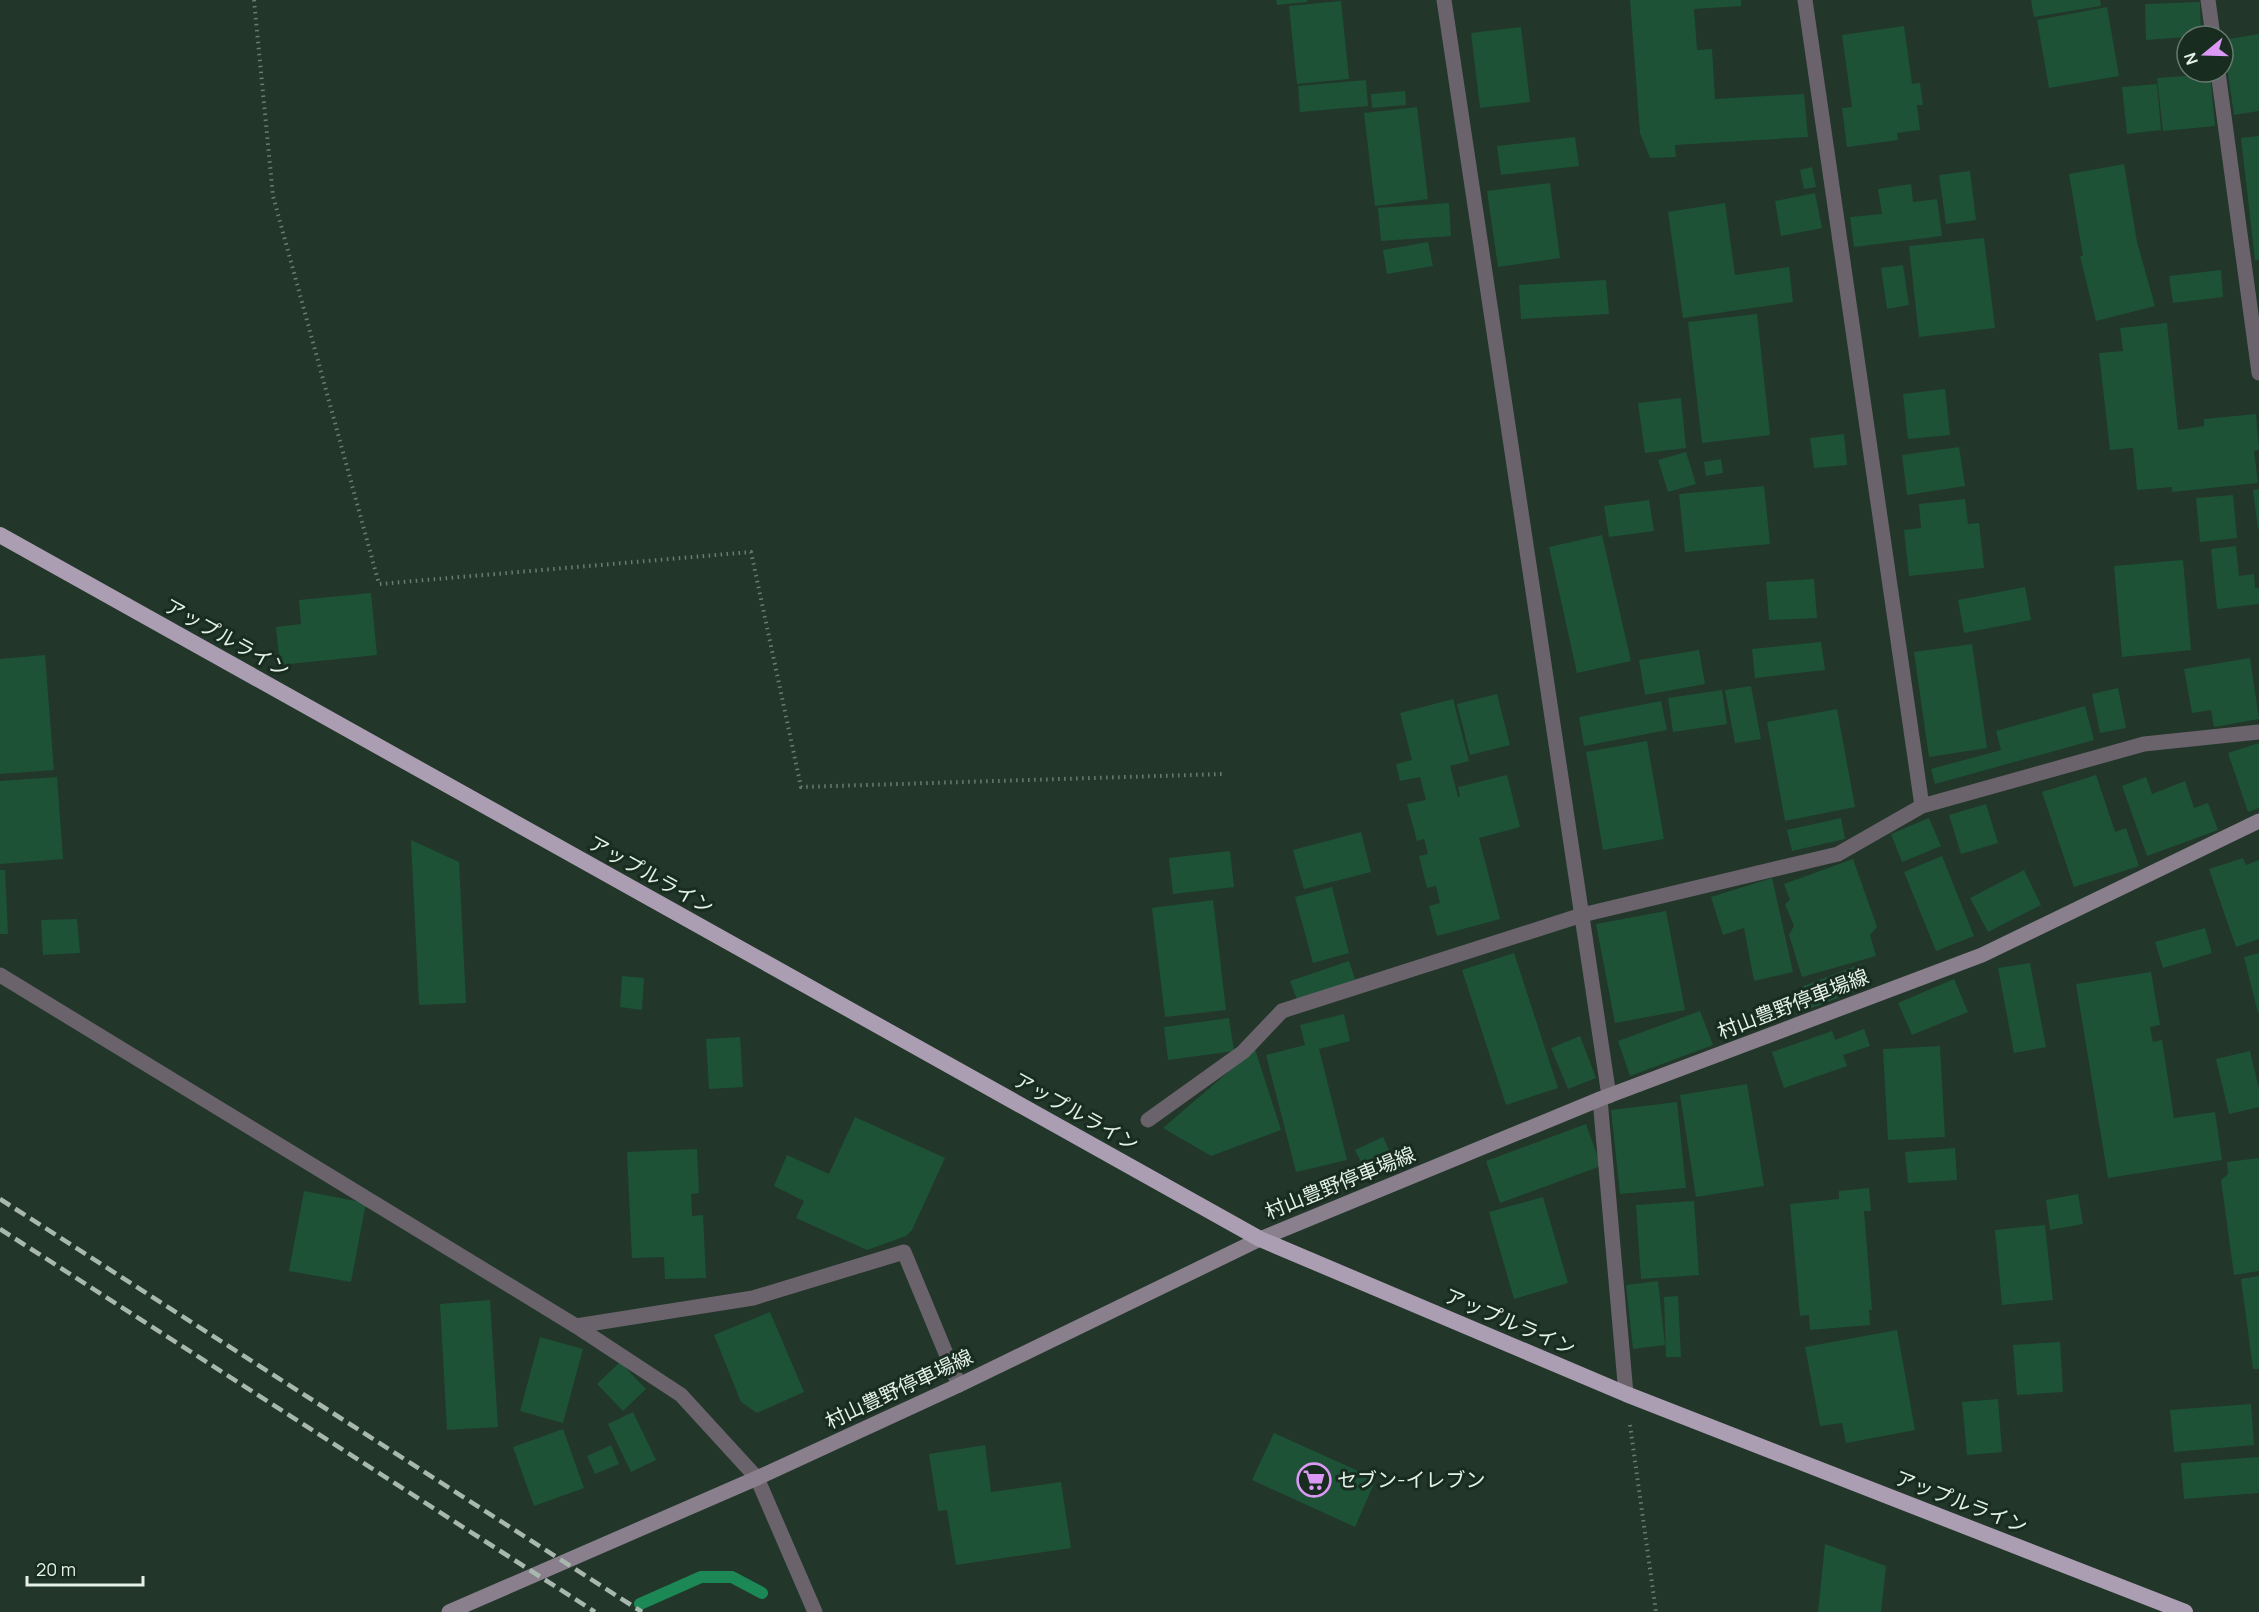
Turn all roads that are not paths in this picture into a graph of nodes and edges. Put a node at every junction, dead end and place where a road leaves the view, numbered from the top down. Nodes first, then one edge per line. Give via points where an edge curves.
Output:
1 (1444, 0) edge
2 (1805, 0) edge
3 (2208, 0) edge
4 (2211, 24) edge
5 (2220, 84) edge
6 (2259, 373) edge
7 (0, 535) edge
8 (2259, 732) edge
9 (1922, 806) junction
10 (2259, 821) edge
11 (1582, 915) junction
12 (0, 975) edge
13 (1604, 1097) junction
14 (1148, 1120) dead end
15 (1260, 1239) junction
16 (576, 1326) junction
17 (958, 1385) junction
18 (1626, 1394) junction
19 (757, 1479) junction
20 (449, 1612) edge
21 (815, 1612) edge
22 (2185, 1612) edge

1 - 11 street
2 - 9 street
3 - 4 street
5 - 6 street
7 - 15 highway, アップルライン
8 - 9 street via 2144,744
9 - 11 street via 1838,854
10 - 13 main road, 村山豊野停車場線 via 1982,956
11 - 13 street
11 - 14 street via 1282,1011 1243,1052
12 - 16 street
13 - 15 main road, 村山豊野停車場線
13 - 18 street
15 - 17 main road, 村山豊野停車場線
15 - 18 highway, アップルライン
16 - 17 street via 753,1298 904,1252
16 - 19 street via 681,1395
17 - 19 main road, 村山豊野停車場線
18 - 22 highway, アップルライン
19 - 20 main road, 村山豊野停車場線
19 - 21 street

